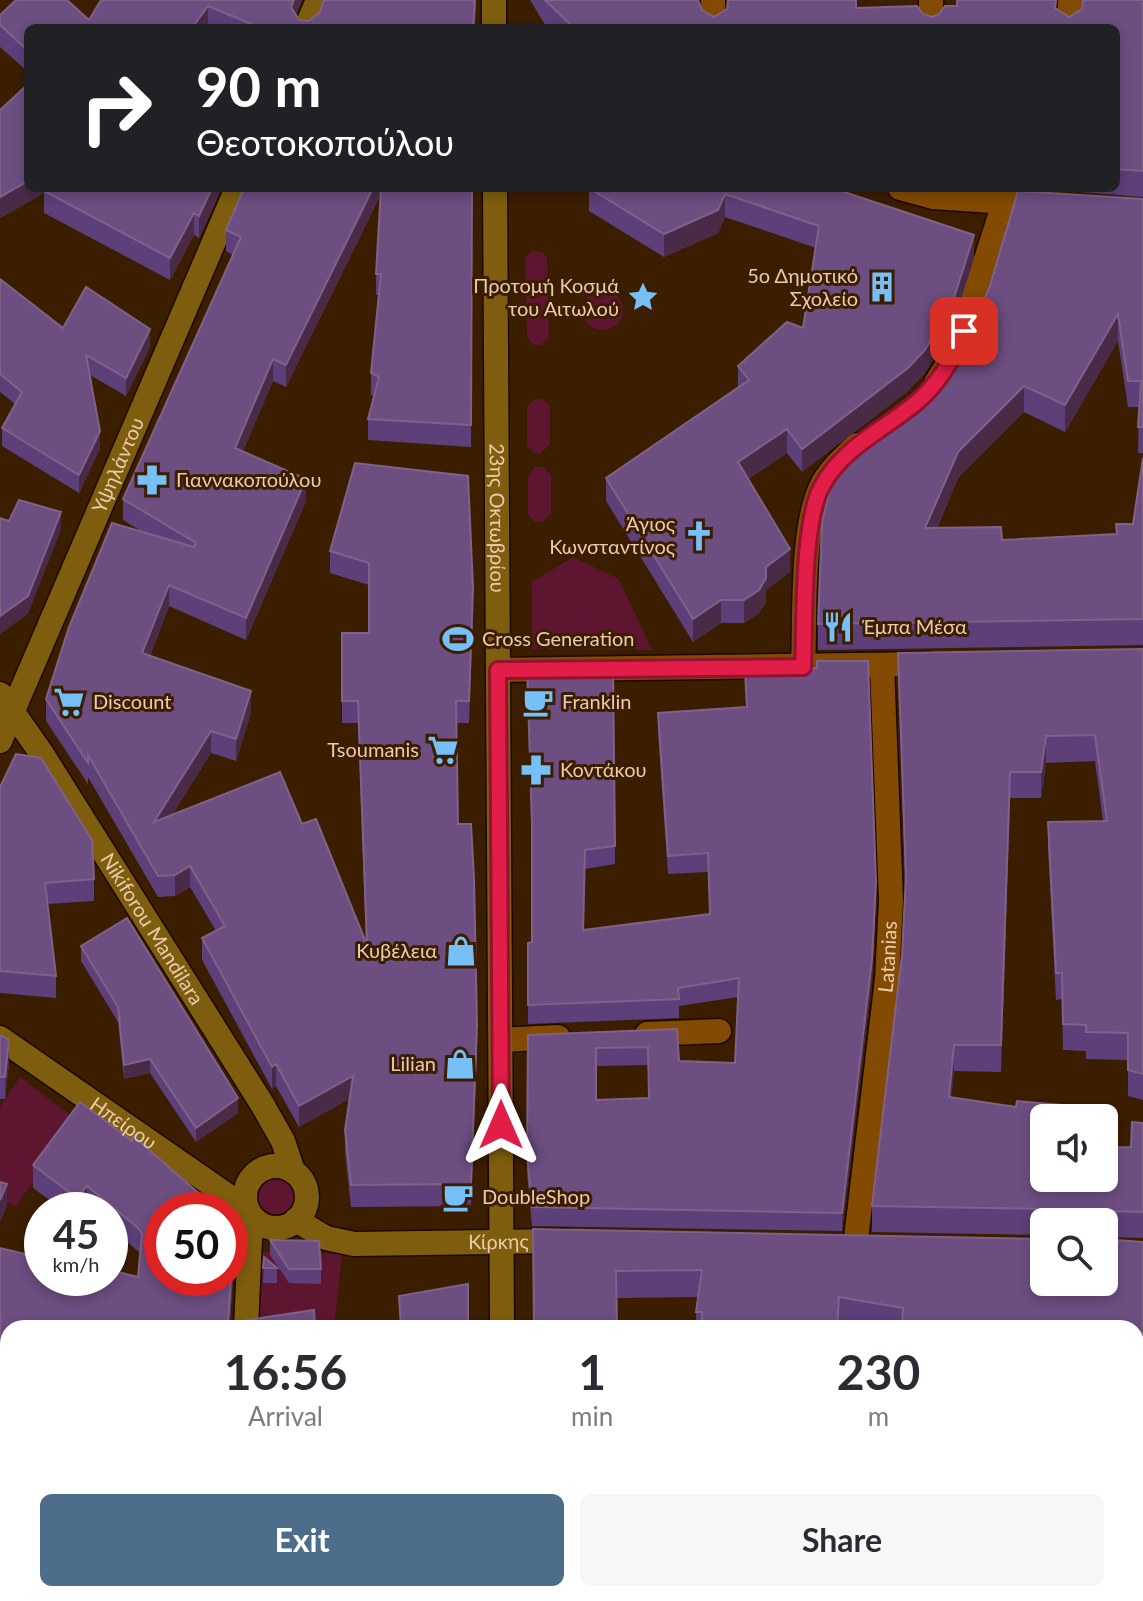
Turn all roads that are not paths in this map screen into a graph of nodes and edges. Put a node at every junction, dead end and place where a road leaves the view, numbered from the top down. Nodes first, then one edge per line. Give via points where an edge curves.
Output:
1 (318, 0) edge
2 (494, 0) edge
3 (713, 0) edge
4 (931, 0) edge
5 (1070, 0) edge
6 (308, 24) edge
7 (494, 24) edge
8 (714, 24) edge
9 (931, 24) edge
10 (1069, 24) edge
11 (235, 192) edge
12 (495, 192) edge
13 (933, 192) edge
14 (1004, 203) junction
15 (1050, 205) edge
16 (918, 401) edge
17 (878, 429) edge
18 (959, 664) edge
19 (882, 665) junction
20 (803, 667) junction
21 (498, 670) junction
22 (6, 703) edge
23 (0, 741) edge
24 (719, 1031) dead end
25 (625, 1035) edge
26 (579, 1037) edge
27 (0, 1038) edge
28 (501, 1040) junction
29 (293, 1171) junction
30 (249, 1212) junction
31 (296, 1220) junction
32 (502, 1240) junction
33 (594, 1241) edge
34 (824, 1246) edge
35 (855, 1247) junction
36 (886, 1247) edge
37 (246, 1320) edge
38 (502, 1320) edge

1 - 6 main road
2 - 7 main road
3 - 8 street
4 - 9 street
5 - 10 street
11 - 22 main road, Υψηλάντου
12 - 21 main road, 23ης Οκτωβρίου
13 - 14 street
14 - 15 street
14 - 16 street via 958,347 941,378
17 - 20 street via 837,464 821,487 811,516
18 - 19 street
19 - 20 street
19 - 35 street, Latanias via 891,901 887,979
20 - 21 street
21 - 28 main road, 23ης Οκτωβρίου
22 - 23 main road, Υψηλάντου
22 - 29 main road, Nikiforou Mandilara via 262,1104
24 - 25 street
26 - 28 street
27 - 30 main road, Ηπείρου
28 - 32 main road, 23ης Οκτωβρίου
29 - 30 main road via 274,1166 255,1173 245,1191
29 - 31 main road via 307,1198
30 - 31 main road via 273,1228
30 - 37 main road
31 - 32 main road, Κίρκης via 326,1238 354,1244
32 - 33 main road, Κίρκης
32 - 38 main road, 23ης Οκτωβρίου
34 - 35 main road
35 - 36 main road

